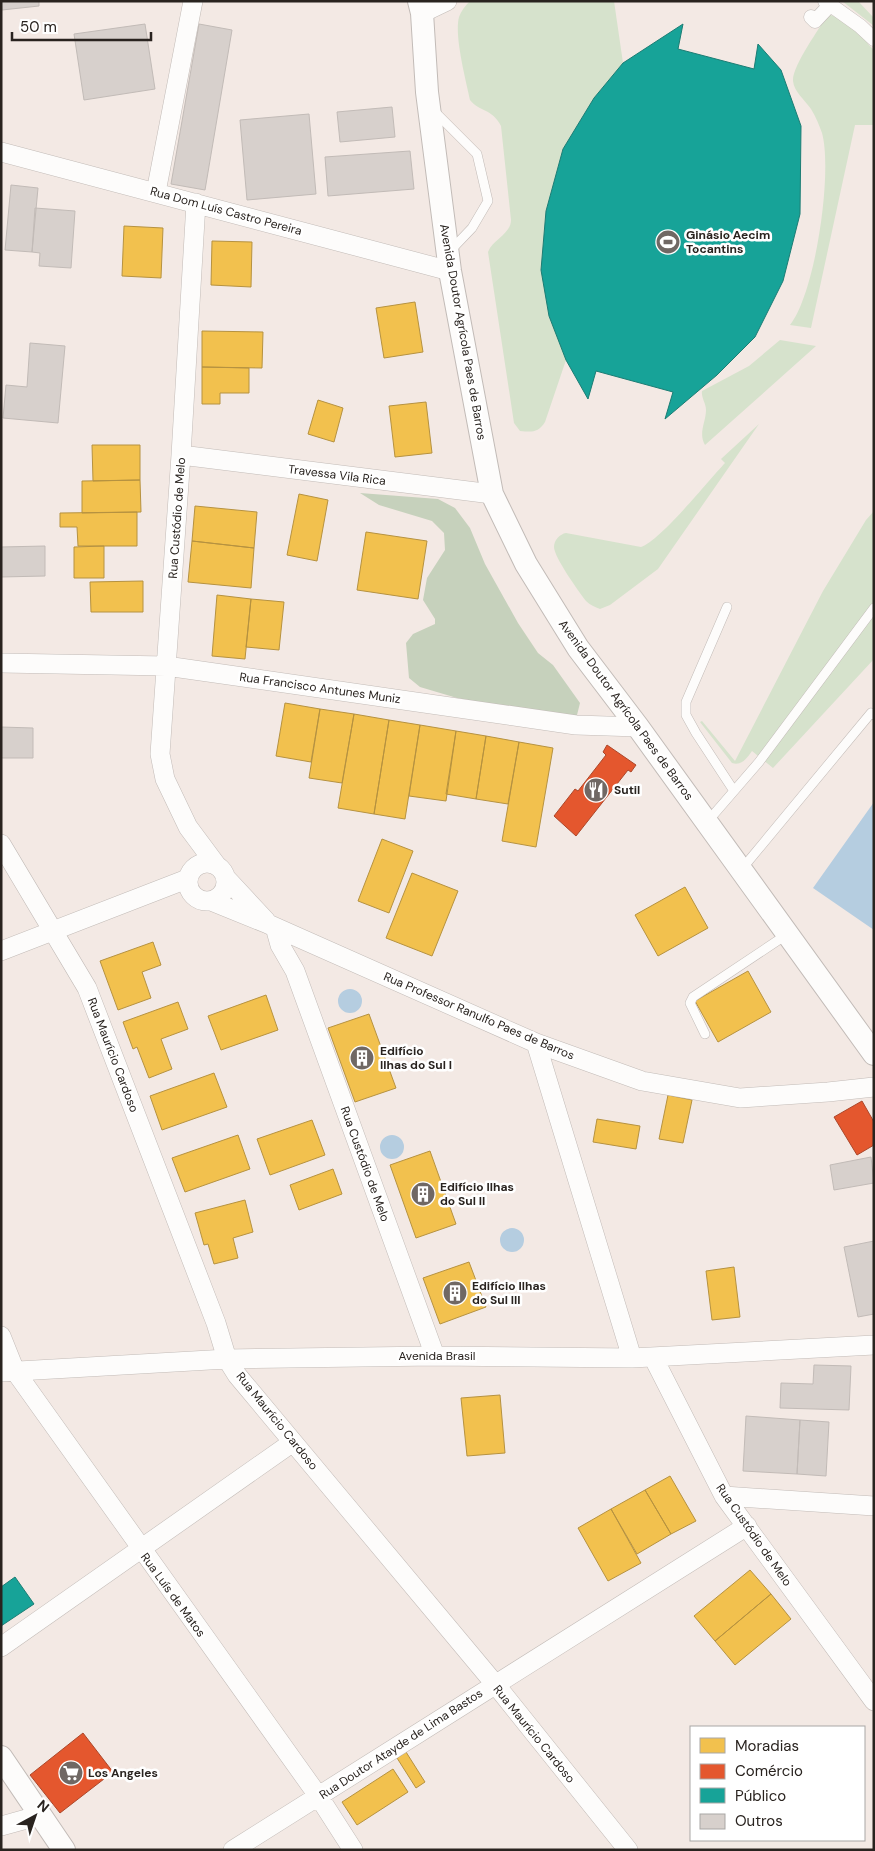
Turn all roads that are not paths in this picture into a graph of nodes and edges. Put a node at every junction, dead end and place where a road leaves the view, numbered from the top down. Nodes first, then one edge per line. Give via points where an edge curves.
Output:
1 (193, 1) edge
2 (447, 1) edge
3 (828, 3) edge
4 (420, 7) edge
5 (811, 17) dead end
6 (874, 39) edge
7 (429, 106) junction
8 (1, 152) edge
9 (156, 192) junction
10 (196, 203) junction
11 (449, 262) junction
12 (181, 455) junction
13 (492, 494) junction
14 (727, 607) dead end
15 (874, 608) edge
16 (1, 663) edge
17 (166, 666) junction
18 (874, 715) edge
19 (638, 727) junction
20 (734, 791) junction
21 (706, 823) junction
22 (188, 827) junction
23 (1, 844) edge
24 (741, 870) junction
25 (191, 872) junction
26 (222, 872) junction
27 (156, 890) junction
28 (204, 900) junction
29 (271, 926) junction
30 (52, 930) junction
31 (788, 934) junction
32 (304, 940) junction
33 (1, 951) edge
34 (295, 971) junction
35 (705, 1034) dead end
36 (536, 1043) junction
37 (874, 1054) edge
38 (874, 1087) edge
39 (1, 1336) edge
40 (874, 1345) edge
41 (434, 1356) junction
42 (653, 1357) junction
43 (632, 1358) junction
44 (228, 1359) junction
45 (8, 1372) edge
46 (293, 1442) junction
47 (724, 1496) junction
48 (874, 1506) edge
49 (747, 1526) junction
50 (140, 1549) junction
51 (1, 1647) edge
52 (495, 1684) junction
53 (874, 1701) edge
54 (1, 1758) edge
55 (319, 1797) junction
56 (41, 1815) junction
57 (1, 1826) edge
58 (64, 1850) edge
59 (234, 1850) edge
60 (353, 1850) edge
61 (628, 1850) edge

1 - 9 street
2 - 4 street
3 - 5 street via 815,21
3 - 6 street
4 - 7 street, Avenida Doutor Agrícola Paes de Barros
7 - 11 street, Avenida Doutor Agrícola Paes de Barros
7 - 11 lane via 477,154 488,201
8 - 9 street, Rua Dom Luís Castro Pereira
9 - 10 street, Rua Dom Luís Castro Pereira
10 - 11 street, Rua Dom Luís Castro Pereira
10 - 12 street, Rua Custódio de Melo
11 - 13 street, Avenida Doutor Agrícola Paes de Barros
12 - 13 street, Travessa Vila Rica
12 - 17 street, Rua Custódio de Melo
13 - 19 street, Avenida Doutor Agrícola Paes de Barros via 526,564 573,639
14 - 20 lane via 686,702 686,715
15 - 20 lane
16 - 17 street, Rua Francisco Antunes Muniz
17 - 19 street, Rua Francisco Antunes Muniz via 576,725
17 - 22 street, Rua Custódio de Melo via 160,754 165,779
18 - 24 lane via 871,713
19 - 21 street, Avenida Doutor Agrícola Paes de Barros
20 - 21 lane
21 - 24 street, Avenida Doutor Agrícola Paes de Barros
22 - 25 street, Rua Custódio de Melo
22 - 26 street, Rua Custódio de Melo
23 - 30 street, Rua Maurício Cardoso
24 - 31 street, Avenida Doutor Agrícola Paes de Barros
25 - 26 street via 203,863 210,863
25 - 27 street
25 - 28 street via 191,893
26 - 28 street via 226,886 223,893 218,898
26 - 29 street, Rua Professor Ranulfo Paes de Barros
27 - 28 street, Rua Professor Ranulfo Paes de Barros
27 - 30 street
28 - 29 street, Rua Professor Ranulfo Paes de Barros
29 - 32 street, Rua Professor Ranulfo Paes de Barros
29 - 34 street, Rua Custódio de Melo
30 - 33 street
30 - 44 street, Rua Maurício Cardoso via 87,988
31 - 35 lane via 693,997 690,1003
31 - 37 street, Avenida Doutor Agrícola Paes de Barros
32 - 34 street
32 - 36 street, Rua Professor Ranulfo Paes de Barros
34 - 41 street, Rua Custódio de Melo
36 - 38 street, Rua Professor Ranulfo Paes de Barros via 642,1081 740,1098
36 - 43 street
39 - 45 street, Rua Luís de Matos
40 - 42 street, Avenida Brasil
41 - 43 street, Avenida Brasil
41 - 44 street, Avenida Brasil
42 - 43 street, Avenida Brasil
42 - 47 street, Rua Custódio de Melo
44 - 45 street, Avenida Brasil
44 - 46 street, Rua Maurício Cardoso via 237,1375
45 - 50 street, Rua Luís de Matos
46 - 50 street
46 - 52 street, Rua Maurício Cardoso
47 - 48 street
47 - 49 street, Rua Custódio de Melo
49 - 52 street, Rua Doutor Atayde de Lima Bastos
49 - 53 street, Rua Custódio de Melo
50 - 51 street
50 - 55 street, Rua Luís de Matos
52 - 55 street, Rua Doutor Atayde de Lima Bastos
52 - 61 street, Rua Maurício Cardoso
54 - 56 street
55 - 59 street, Rua Doutor Atayde de Lima Bastos
55 - 60 street, Rua Luís de Matos
56 - 57 street
56 - 58 street

